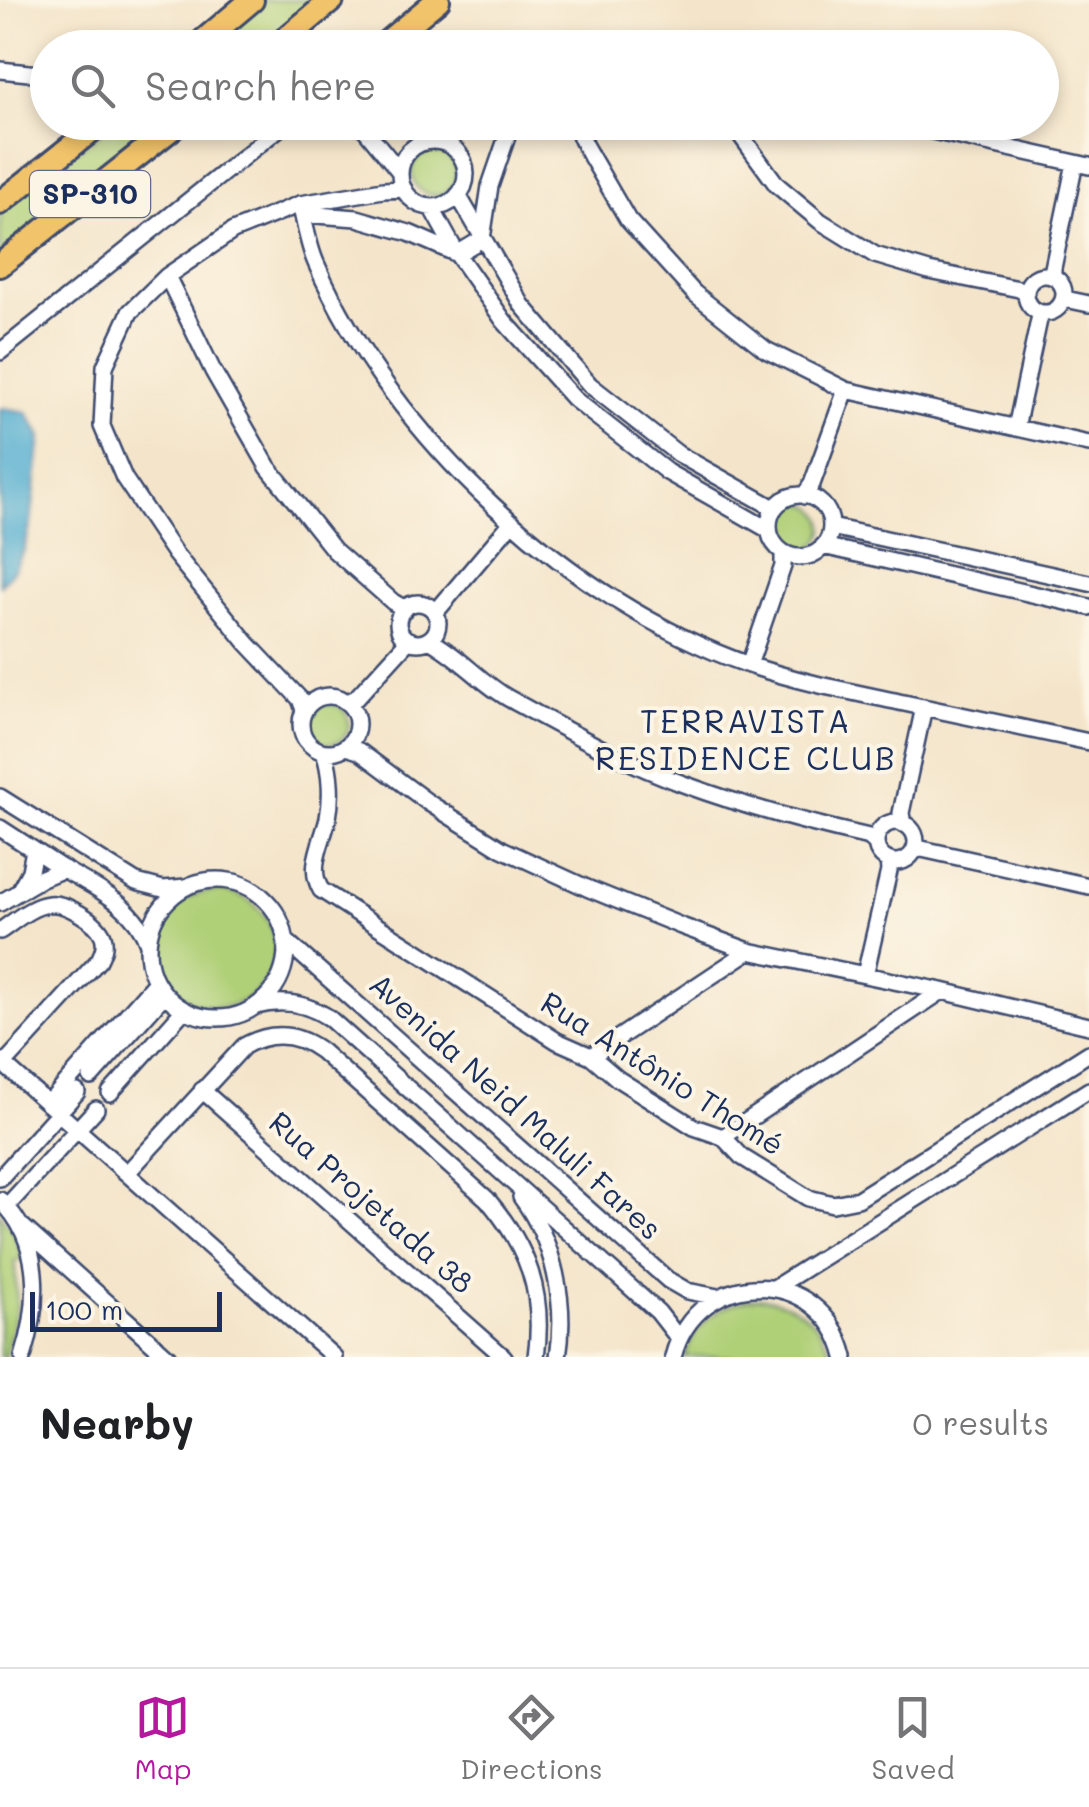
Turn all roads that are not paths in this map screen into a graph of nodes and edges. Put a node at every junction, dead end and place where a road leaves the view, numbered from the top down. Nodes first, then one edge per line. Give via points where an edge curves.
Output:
1 (252, 0) edge
2 (332, 0) edge
3 (438, 0) edge
4 (216, 30) edge
5 (296, 30) edge
6 (402, 30) edge
7 (0, 70) edge
8 (30, 72) edge
9 (79, 140) edge
10 (157, 140) edge
11 (265, 140) edge
12 (372, 140) edge
13 (438, 140) edge
14 (446, 140) edge
15 (506, 140) edge
16 (582, 140) edge
17 (744, 140) edge
18 (972, 140) edge
19 (442, 143) junction
20 (1082, 165) edge
21 (402, 180) junction
22 (458, 195) junction
23 (0, 203) edge
24 (431, 206) junction
25 (302, 209) junction
26 (482, 239) junction
27 (457, 254) junction
28 (0, 265) edge
29 (1052, 273) junction
30 (167, 276) junction
31 (1024, 290) junction
32 (1066, 299) junction
33 (1089, 304) edge
34 (1040, 315) junction
35 (0, 352) edge
36 (846, 390) junction
37 (1016, 428) junction
38 (1089, 444) edge
39 (810, 493) junction
40 (774, 508) junction
41 (512, 522) junction
42 (830, 527) junction
43 (769, 530) junction
44 (823, 546) junction
45 (786, 559) junction
46 (1089, 583) edge
47 (436, 607) junction
48 (1089, 607) edge
49 (399, 608) junction
50 (435, 640) junction
51 (404, 642) junction
52 (749, 665) junction
53 (352, 702) junction
54 (305, 704) junction
55 (924, 707) junction
56 (1089, 742) edge
57 (341, 751) junction
58 (0, 797) edge
59 (899, 820) junction
60 (0, 828) edge
61 (874, 838) junction
62 (917, 847) junction
63 (34, 850) junction
64 (891, 865) junction
65 (64, 869) junction
66 (190, 886) junction
67 (1089, 886) edge
68 (20, 892) junction
69 (0, 902) edge
70 (0, 932) edge
71 (285, 940) junction
72 (148, 945) junction
73 (749, 951) junction
74 (865, 975) junction
75 (160, 989) junction
76 (942, 991) junction
77 (256, 1006) junction
78 (184, 1010) junction
79 (1089, 1026) edge
80 (1089, 1053) edge
81 (591, 1056) junction
82 (2, 1062) edge
83 (91, 1077) dead end
84 (202, 1090) junction
85 (1089, 1090) edge
86 (77, 1092) dead end
87 (110, 1093) dead end
88 (53, 1108) junction
89 (96, 1109) dead end
90 (78, 1129) junction
91 (723, 1137) junction
92 (127, 1173) junction
93 (503, 1174) junction
94 (0, 1178) edge
95 (4, 1203) edge
96 (23, 1227) junction
97 (54, 1254) junction
98 (34, 1265) junction
99 (774, 1288) junction
100 (718, 1297) junction
101 (679, 1339) junction
102 (23, 1357) edge
103 (168, 1357) edge
104 (334, 1357) edge
105 (504, 1357) edge
106 (536, 1357) edge
107 (558, 1357) edge
108 (673, 1357) edge
109 (845, 1357) edge

1 - 4 highway
2 - 5 highway
3 - 6 highway
7 - 8 street
9 - 23 highway, SP-310
10 - 28 highway, SP-310
11 - 35 street
12 - 21 street
13 - 19 street
14 - 19 street
15 - 26 street
16 - 36 street via 628,220 694,293 766,350
17 - 31 street via 776,186 875,255
18 - 20 street
19 - 21 street via 410,150
19 - 22 street via 465,164
20 - 29 street
21 - 24 street via 410,198
21 - 25 street
22 - 24 street
22 - 26 street
24 - 27 street
25 - 27 street via 409,233
25 - 30 street via 233,231
25 - 41 street via 314,259 354,339 422,432
26 - 27 street
26 - 40 street via 522,305 590,385 678,454
27 - 43 street via 504,321 574,399 667,472
29 - 31 street
29 - 32 street
30 - 49 street via 268,468 334,550
30 - 54 street via 130,312 105,366 102,426 124,478 175,554
31 - 34 street
32 - 33 street
32 - 34 street
34 - 37 street
36 - 37 street
36 - 39 street
37 - 38 street
39 - 40 street
39 - 42 street via 826,510
40 - 43 street
41 - 47 street
41 - 52 street via 594,586 675,634
42 - 44 street
42 - 46 street
43 - 45 street
44 - 45 street
44 - 48 street
45 - 52 street
47 - 49 street
47 - 50 street
49 - 51 street
50 - 51 street
50 - 61 street via 498,692 586,742 682,784
51 - 53 street
52 - 55 street
53 - 54 street via 325,696
53 - 57 street via 357,726
54 - 57 street via 305,740 316,750
55 - 56 street
55 - 59 street
57 - 73 street via 502,849
57 - 81 street, Rua Antônio Thomé via 314,869 322,890 557,1041
58 - 66 street via 136,882
59 - 61 street
59 - 62 street
60 - 63 street
61 - 64 street
62 - 64 street
62 - 67 street
63 - 65 street
63 - 68 street
64 - 74 street
65 - 68 street
65 - 72 street via 133,917
66 - 71 street via 227,881 251,890 277,916
66 - 72 street via 161,910
68 - 69 street
70 - 82 street via 50,904 70,907 103,937 99,960
71 - 77 street via 280,976
71 - 100 street, Avenida Neid Maluli Fares via 668,1280
72 - 75 street
73 - 74 street
73 - 81 street
74 - 76 street
75 - 78 street
75 - 83 street
75 - 88 street
76 - 79 street
76 - 91 street
77 - 78 street via 220,1018
77 - 93 street, Avenida Neid Maluli Fares via 294,1002 318,1011
78 - 87 street
80 - 91 street, Rua Antônio Thomé via 858,1199 833,1204 808,1198 742,1157
81 - 91 street, Rua Antônio Thomé via 618,1080
82 - 88 street
84 - 92 street
84 - 105 street, Rua Projetada 38
84 - 106 street via 244,1046 263,1038 294,1037 321,1051 505,1220 537,1298
85 - 99 street
86 - 88 street
88 - 90 street
88 - 94 street
89 - 90 street
90 - 92 street
90 - 95 street
92 - 104 street
93 - 101 street, Avenida Neid Maluli Fares via 658,1312
93 - 107 street via 526,1202 554,1269
95 - 96 street
96 - 97 street
96 - 98 street
97 - 98 street
97 - 103 street
98 - 102 street
99 - 100 street
99 - 109 street via 824,1315
100 - 101 street
101 - 108 street

